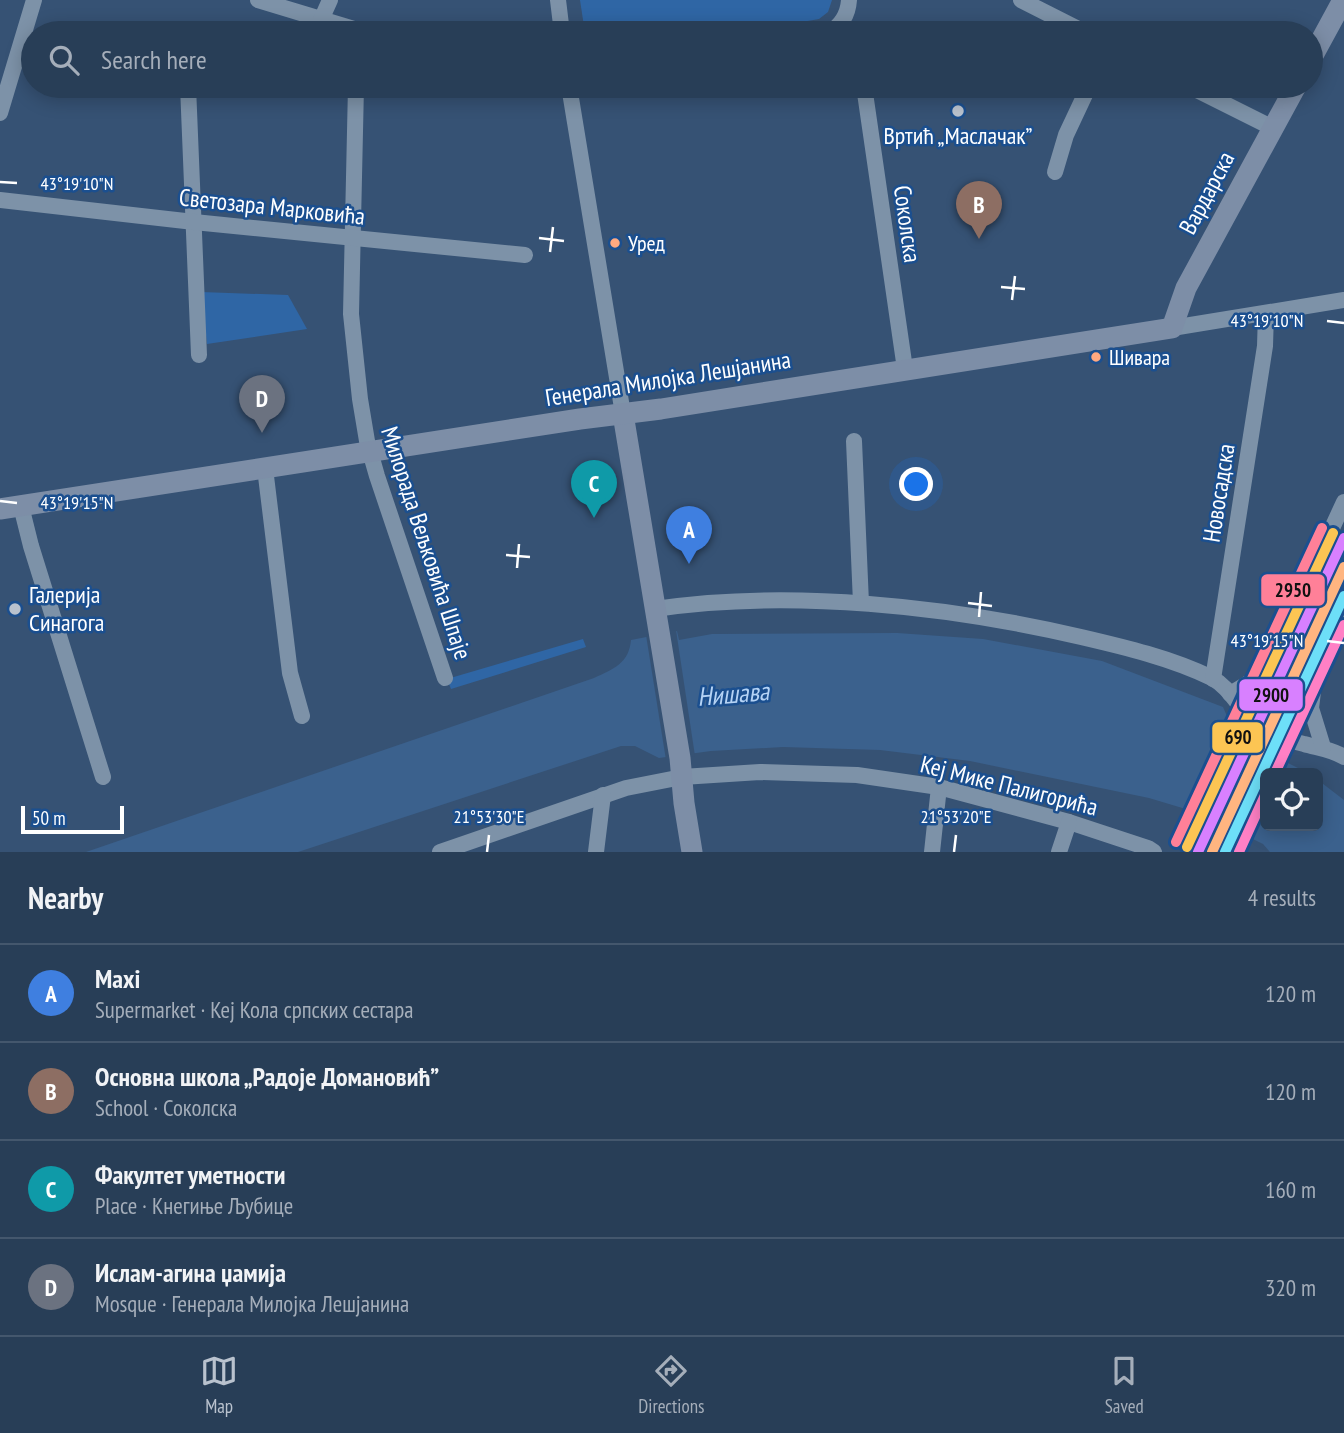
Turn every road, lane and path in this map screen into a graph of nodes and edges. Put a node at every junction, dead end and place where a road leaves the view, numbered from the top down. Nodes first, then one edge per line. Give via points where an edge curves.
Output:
1 (34, 0) edge
2 (258, 0) edge
3 (330, 0) edge
4 (558, 0) edge
5 (849, 0) edge
6 (1021, 0) edge
7 (1343, 0) edge
8 (321, 20) junction
9 (28, 21) edge
10 (324, 21) edge
11 (561, 21) edge
12 (844, 21) edge
13 (1062, 21) edge
14 (1323, 37) edge
15 (21, 43) edge
16 (189, 98) edge
17 (356, 98) edge
18 (571, 98) edge
19 (866, 98) edge
20 (1083, 98) edge
21 (1213, 98) edge
22 (1289, 98) edge
23 (0, 113) edge
24 (1273, 128) junction
25 (1055, 172) dead end
26 (7, 201) edge
27 (194, 222) junction
28 (352, 239) junction
29 (525, 255) dead end
30 (1344, 300) edge
31 (1266, 313) junction
32 (1172, 328) junction
33 (199, 355) dead end
34 (905, 369) junction
35 (623, 414) junction
36 (855, 440) dead end
37 (369, 452) junction
38 (265, 468) junction
39 (1344, 502) edge
40 (21, 506) junction
41 (0, 509) edge
42 (861, 603) junction
43 (1344, 606) edge
44 (655, 609) junction
45 (445, 678) dead end
46 (1213, 679) junction
47 (1230, 694) junction
48 (302, 716) dead end
49 (1323, 747) junction
50 (1344, 757) edge
51 (681, 768) junction
52 (103, 777) dead end
53 (939, 787) junction
54 (603, 795) junction
55 (1069, 822) junction
56 (483, 844) edge
57 (440, 852) edge
58 (596, 852) edge
59 (692, 852) edge
60 (932, 852) edge
61 (1059, 852) edge
62 (1154, 852) edge

1 - 9 street
2 - 8 street
3 - 8 street
4 - 11 street
5 - 12 street
6 - 13 street
7 - 14 main road
8 - 10 street
15 - 23 street
16 - 27 street
17 - 28 street, Милорада Вељковића Шпаје
18 - 35 street
19 - 34 street, Соколска
20 - 25 street
21 - 24 street
22 - 24 main road, Вардарска
24 - 32 main road, Вардарска via 1186,288
26 - 27 street, Светозара Марковића
27 - 28 street, Светозара Марковића
27 - 33 street
28 - 29 street, Светозара Марковића
28 - 37 street, Милорада Вељковића Шпаје via 351,314
30 - 31 street, Генерала Милојка Лешјанина
31 - 32 street, Генерала Милојка Лешјанина
31 - 46 street, Новосадска via 1265,346
32 - 34 main road, Генерала Милојка Лешјанина
34 - 35 main road, Генерала Милојка Лешјанина
35 - 37 main road, Генерала Милојка Лешјанина
35 - 44 main road
36 - 42 street
37 - 38 main road, Генерала Милојка Лешјанина
37 - 45 street, Милорада Вељковића Шпаје
38 - 40 main road, Генерала Милојка Лешјанина
38 - 48 street via 290,673
39 - 47 street via 1271,661 1260,676
40 - 41 main road, Генерала Милојка Лешјанина
40 - 52 street
42 - 44 street via 712,602
42 - 46 street via 1058,632 1178,664
43 - 49 street via 1317,667 1311,708
44 - 51 main road
46 - 47 street
47 - 49 street via 1251,721 1292,741
49 - 50 street
51 - 53 street, Кеј Мике Палигорића via 820,773
51 - 54 street, Кеј Мике Палигорића
51 - 59 main road
53 - 55 street, Кеј Мике Палигорића
53 - 60 street
54 - 56 street, Кеј Мике Палигорића
54 - 58 street
55 - 61 street
55 - 62 street, Кеј Мике Палигорића
56 - 57 street, Кеј Мике Палигорића

